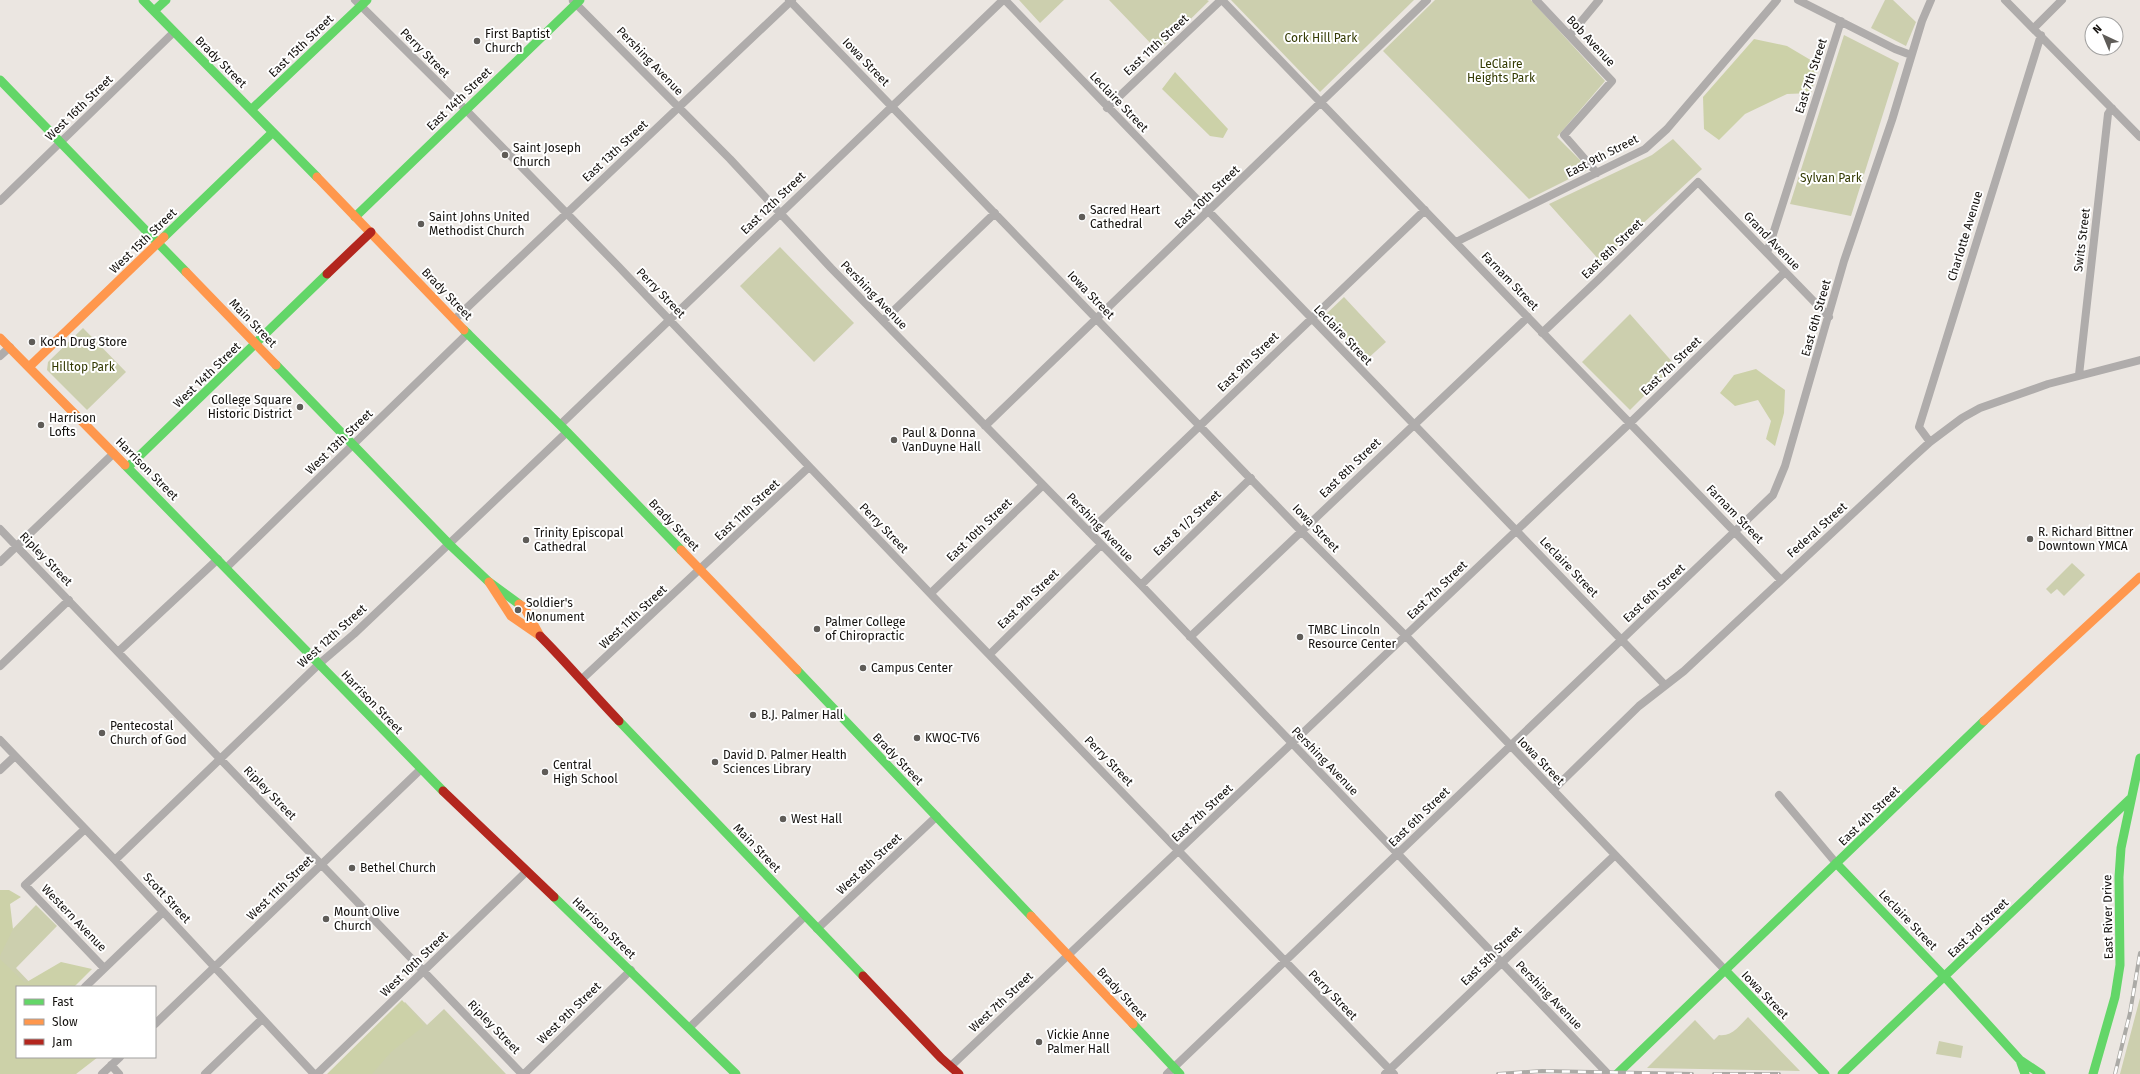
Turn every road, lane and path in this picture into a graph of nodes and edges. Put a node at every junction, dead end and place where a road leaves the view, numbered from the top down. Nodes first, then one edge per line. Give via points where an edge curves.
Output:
1 (143, 0) edge
2 (166, 0) edge
3 (791, 0) edge
4 (1004, 0) edge
5 (1222, 0) edge
6 (1427, 0) edge
7 (1536, 0) edge
8 (1599, 0) edge
9 (1777, 0) edge
10 (1798, 0) edge
11 (1932, 0) edge
12 (2005, 0) edge
13 (2062, 0) edge
14 (576, 1) edge
15 (361, 2) edge
16 (154, 11) junction
17 (1841, 21) junction
18 (2034, 28) junction
19 (174, 32) junction
20 (1570, 35) junction
21 (2040, 35) junction
22 (1910, 55) junction
23 (0, 80) edge
24 (1322, 102) junction
25 (892, 106) junction
26 (678, 108) junction
27 (1107, 108) junction
28 (2112, 108) junction
29 (252, 109) junction
30 (466, 110) junction
31 (273, 132) junction
32 (2140, 137) edge
33 (62, 142) junction
34 (1598, 172) junction
35 (1698, 182) joint
36 (0, 201) edge
37 (1425, 210) junction
38 (1208, 212) junction
39 (567, 213) junction
40 (996, 213) junction
41 (779, 214) junction
42 (355, 217) junction
43 (371, 232) junction
44 (1456, 242) junction
45 (159, 243) junction
46 (1767, 253) junction
47 (1785, 272) junction
48 (1528, 317) junction
49 (1829, 317) junction
50 (1311, 318) junction
51 (670, 319) junction
52 (454, 320) junction
53 (1097, 320) junction
54 (883, 321) junction
55 (1542, 333) junction
56 (468, 334) junction
57 (0, 338) edge
58 (256, 344) junction
59 (10, 347) junction
60 (0, 356) edge
61 (2140, 360) edge
62 (29, 367) junction
63 (2079, 375) junction
64 (1630, 423) junction
65 (1413, 424) junction
66 (560, 425) junction
67 (1200, 425) junction
68 (986, 426) junction
69 (567, 432) junction
70 (1930, 442) junction
71 (353, 444) junction
72 (114, 453) junction
73 (128, 467) junction
74 (810, 467) junction
75 (1250, 478) junction
76 (1043, 485) junction
77 (0, 529) edge
78 (1517, 530) junction
79 (1301, 531) junction
80 (1089, 532) junction
81 (1736, 532) junction
82 (449, 544) junction
83 (1102, 545) junction
84 (17, 546) junction
85 (218, 559) junction
86 (0, 562) edge
87 (226, 568) junction
88 (700, 570) junction
89 (2140, 577) edge
90 (1780, 579) junction
91 (489, 582) junction
92 (1140, 585) junction
93 (931, 593) junction
94 (69, 600) junction
95 (540, 636) junction
96 (1406, 636) junction
97 (1190, 637) junction
98 (1622, 640) junction
99 (118, 652) junction
100 (990, 654) junction
101 (319, 664) junction
102 (0, 666) edge
103 (582, 680) junction
104 (1665, 685) junction
105 (0, 740) edge
106 (1292, 744) junction
107 (1510, 746) junction
108 (15, 756) junction
109 (2140, 758) edge
110 (221, 759) junction
111 (421, 769) junction
112 (0, 770) edge
113 (1553, 790) junction
114 (1779, 795) dead end
115 (2130, 799) junction
116 (937, 816) junction
117 (84, 829) junction
118 (1179, 851) junction
119 (1397, 855) junction
120 (1615, 855) junction
121 (115, 860) junction
122 (1836, 863) junction
123 (322, 865) junction
124 (527, 871) junction
125 (163, 912) junction
126 (805, 916) junction
127 (817, 929) junction
128 (1069, 955) junction
129 (1285, 962) junction
130 (1501, 963) junction
131 (104, 968) junction
132 (214, 968) junction
133 (631, 970) junction
134 (423, 971) junction
135 (1726, 971) junction
136 (1944, 976) junction
137 (86, 986) edge
138 (262, 1019) junction
139 (156, 1023) edge
140 (690, 1027) junction
141 (119, 1058) edge
142 (2020, 1060) junction
143 (111, 1065) junction
144 (951, 1066) junction
145 (1177, 1071) edge
146 (1390, 1072) edge
147 (734, 1073) edge
148 (102, 1074) edge
149 (119, 1074) edge
150 (205, 1074) edge
151 (316, 1074) edge
152 (523, 1074) edge
153 (959, 1074) edge
154 (1167, 1074) edge
155 (1608, 1074) edge
156 (1617, 1074) edge
157 (1824, 1074) edge
158 (1842, 1074) edge
159 (2025, 1074) edge
160 (2041, 1074) edge
161 (2092, 1074) edge

1 - 16 main road, Brady Street
2 - 16 main road
3 - 25 street, Iowa Street
3 - 26 street, East 13th Street
4 - 25 street, East 12th Street
4 - 27 street, Leclaire Street
5 - 24 street, Farnam Street
5 - 27 street, East 11th Street
6 - 24 street, East 10th Street
7 - 20 street, Bob Avenue
8 - 20 street
9 - 34 street, East 9th Street via 1667,129 1645,149
10 - 17 street
11 - 22 street, East 6th Street
12 - 18 street
13 - 18 street
14 - 26 street, Pershing Avenue
14 - 30 main road, East 14th Street
15 - 29 main road, East 15th Street
15 - 30 street, Perry Street
16 - 19 main road, Brady Street
17 - 22 street
17 - 46 street, East 7th Street
18 - 21 street
19 - 29 main road, Brady Street
19 - 33 street, West 16th Street
20 - 34 street, Bob Avenue via 1612,81 1564,135
21 - 28 street
21 - 70 street, Charlotte Avenue via 1919,427
22 - 49 street, East 6th Street via 1892,120 1844,261
23 - 33 main road, Main Street
24 - 37 street, Farnam Street
24 - 38 street, East 10th Street
25 - 40 street, Iowa Street
25 - 41 street, East 12th Street
26 - 39 street, East 13th Street
26 - 41 street, Pershing Avenue via 730,159
27 - 38 street, Leclaire Street
28 - 32 street
28 - 63 street, Swits Street via 2108,114
29 - 31 main road, Brady Street
30 - 39 street, Perry Street
30 - 42 main road, East 14th Street
31 - 42 main road, Brady Street
31 - 45 main road, West 15th Street
33 - 36 street, West 16th Street
33 - 45 main road, Main Street
34 - 44 street, East 9th Street
35 - 46 street, Grand Avenue
35 - 55 street, East 8th Street
37 - 44 street, Farnam Street
37 - 50 street, East 9th Street
38 - 50 street, Leclaire Street
38 - 53 street, East 10th Street
39 - 51 street, Perry Street
39 - 52 street, East 13th Street
40 - 53 street, Iowa Street
40 - 54 street
41 - 51 street, East 12th Street
41 - 54 street, Pershing Avenue
42 - 43 main road, Brady Street
43 - 52 main road, Brady Street
43 - 58 main road, West 14th Street
44 - 48 street, Farnam Street
45 - 58 main road, Main Street
45 - 62 main road, West 15th Street
46 - 47 street, Grand Avenue
47 - 49 street, Grand Avenue
47 - 64 street, East 7th Street
48 - 55 street, Farnam Street
48 - 65 street, East 8th Street
49 - 81 street, East 6th Street via 1779,484 1773,495
50 - 65 street, Leclaire Street
50 - 67 street, East 9th Street
51 - 66 street, East 12th Street
51 - 74 street, Perry Street
52 - 56 main road, Brady Street
53 - 67 street, Iowa Street
53 - 68 street, East 10th Street
54 - 68 street, Pershing Avenue
55 - 64 street, Farnam Street
56 - 66 main road, Brady Street
56 - 71 street, West 13th Street
57 - 59 main road, Harrison Street
58 - 71 main road, Main Street
58 - 73 main road, West 14th Street
59 - 60 street
59 - 62 main road, Harrison Street
61 - 63 street, Federal Street
62 - 72 main road, Harrison Street
63 - 70 street, Federal Street via 1980,408
64 - 78 street, East 7th Street
64 - 81 street, Farnam Street
65 - 78 street, Leclaire Street
65 - 79 street, East 8th Street
66 - 69 main road, Brady Street
67 - 75 street, Iowa Street
67 - 80 street, East 9th Street
68 - 76 street, Pershing Avenue
69 - 82 street, West 12th Street
69 - 88 main road, Brady Street
70 - 90 street, Federal Street
71 - 82 main road, Main Street
71 - 87 street, West 13th Street
72 - 73 main road, Harrison Street
72 - 84 street
73 - 85 main road, Harrison Street
74 - 88 street, East 11th Street
74 - 93 street, Perry Street
75 - 79 street, Iowa Street
75 - 92 street, East 8 1/2 Street
76 - 80 street, Pershing Avenue
76 - 93 street, East 10th Street
77 - 84 street, Ripley Street
78 - 96 street, East 7th Street
78 - 98 street, Leclaire Street
79 - 96 street, Iowa Street
79 - 97 street, East 8th Street
80 - 83 street, Pershing Avenue
81 - 90 street, Farnam Street
81 - 98 street, East 6th Street
82 - 91 main road, Main Street
82 - 101 street, West 12th Street
83 - 92 street, Pershing Avenue
83 - 100 street, East 9th Street
84 - 86 street
84 - 94 street, Ripley Street
85 - 87 main road, Harrison Street
85 - 99 street
87 - 101 main road, Harrison Street
88 - 103 street, West 11th Street
88 - 116 main road, Brady Street
89 - 122 main road, East 4th Street
90 - 104 street, Federal Street via 1684,671
91 - 95 main road, Main Street via 511,616
91 - 95 main road, Main Street via 524,607
92 - 97 street, Pershing Avenue
93 - 100 street, Perry Street
94 - 99 street, Ripley Street
94 - 102 street
95 - 103 main road, Main Street
96 - 106 street, East 7th Street
96 - 107 street, Iowa Street
97 - 106 street, Pershing Avenue
98 - 104 street, Leclaire Street
98 - 107 street, East 6th Street
99 - 110 street, Ripley Street
100 - 118 street, Perry Street
101 - 110 street, West 12th Street
101 - 111 main road, Harrison Street
103 - 126 main road, Main Street
104 - 113 street, Federal Street via 1639,706
105 - 108 street, Scott Street
106 - 118 street, East 7th Street
106 - 119 street, Pershing Avenue
107 - 113 street, Iowa Street
107 - 119 street, East 6th Street
108 - 112 street
108 - 117 street, Scott Street
109 - 115 main road, East River Drive
110 - 121 street, West 12th Street
110 - 123 street, Ripley Street
111 - 123 street, West 11th Street
111 - 124 main road, Harrison Street
113 - 120 street, Iowa Street
114 - 122 street, Leclaire Street
115 - 136 main road, East 3rd Street
115 - 161 main road, East River Drive via 2118,876 2120,965 2113,1004
116 - 127 street, West 8th Street
116 - 128 main road, Brady Street
117 - 121 street, Scott Street
117 - 131 street, Western Avenue via 25,885
118 - 128 street, East 7th Street
118 - 129 street, Perry Street
119 - 129 street, East 6th Street
119 - 130 street, Pershing Avenue
120 - 130 street, East 5th Street
120 - 135 street, Iowa Street
121 - 125 street, Scott Street
122 - 135 main road, East 4th Street
122 - 136 main road, Leclaire Street
123 - 132 street, West 11th Street
123 - 134 street, Ripley Street
124 - 133 main road, Harrison Street
124 - 134 street, West 10th Street
125 - 131 street
125 - 132 street, Scott Street
126 - 127 main road, Main Street
126 - 140 street
127 - 144 main road, Main Street
128 - 144 street, West 7th Street
128 - 145 main road, Brady Street
129 - 145 street, East 6th Street
129 - 146 street, Perry Street
130 - 146 street, East 5th Street
130 - 155 street, Pershing Avenue
131 - 137 street
132 - 138 street, Scott Street
132 - 139 street, West 11th Street
133 - 140 main road, Harrison Street
133 - 152 street, West 9th Street
134 - 151 street, West 10th Street
134 - 152 street, Ripley Street
135 - 156 main road, East 4th Street
135 - 157 main road, Iowa Street
136 - 142 main road, Leclaire Street
136 - 158 main road, East 3rd Street
138 - 150 street
138 - 151 street, Scott Street
140 - 147 main road, Harrison Street
141 - 143 street
142 - 159 main road
142 - 160 main road, Leclaire Street
143 - 148 street
143 - 149 street
144 - 153 main road, Main Street
145 - 154 street, East 6th Street

